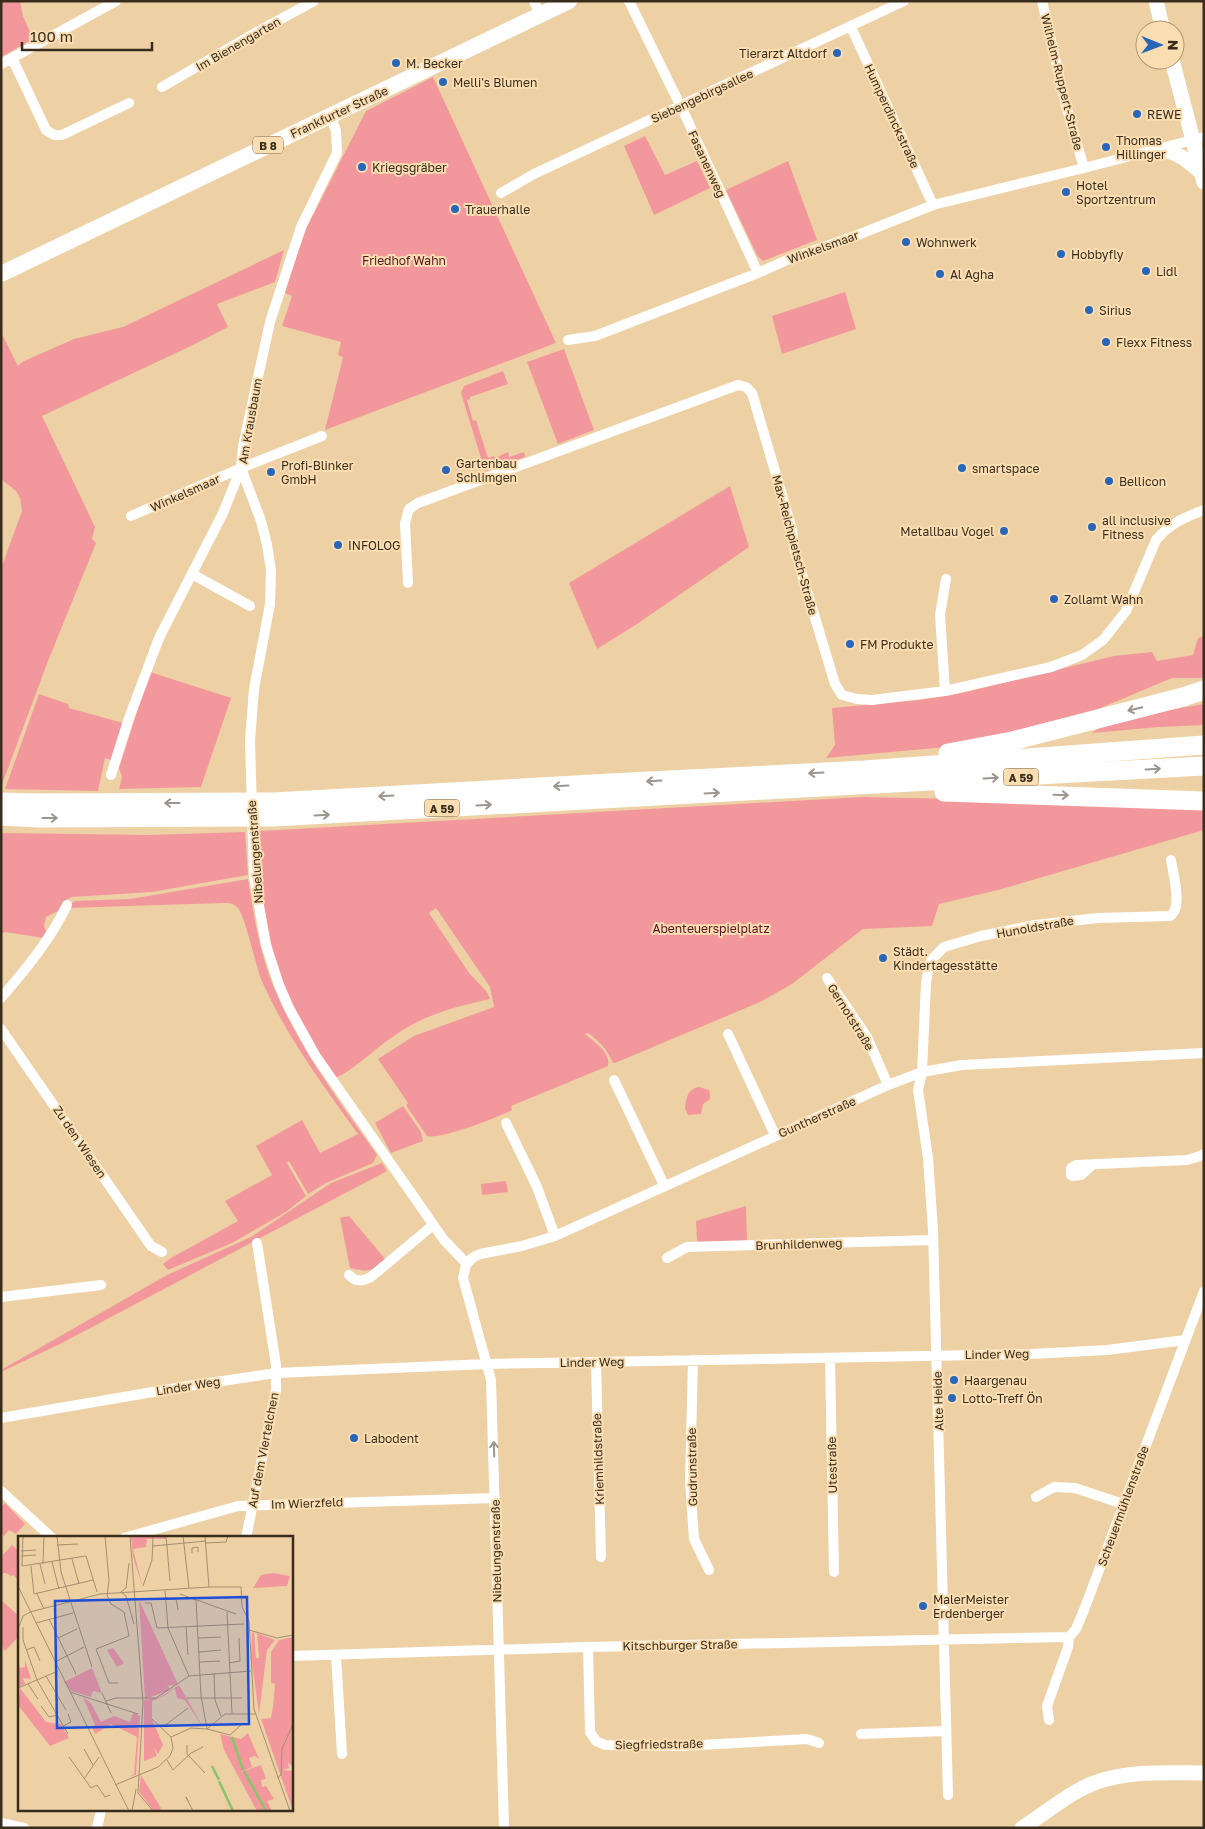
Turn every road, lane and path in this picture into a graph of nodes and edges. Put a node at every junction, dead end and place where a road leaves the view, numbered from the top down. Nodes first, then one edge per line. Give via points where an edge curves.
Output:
1 (116, 1) edge
2 (314, 1) edge
3 (569, 1) edge
4 (629, 1) edge
5 (904, 1) edge
6 (1042, 1) edge
7 (1156, 1) edge
8 (537, 8) edge
9 (1161, 20) edge
10 (851, 27) junction
11 (12, 58) junction
12 (1, 64) edge
13 (1175, 70) edge
14 (162, 87) dead end
15 (129, 103) dead end
16 (680, 106) junction
17 (330, 115) junction
18 (1199, 138) edge
19 (1159, 149) junction
20 (1084, 168) junction
21 (1203, 177) edge
22 (501, 193) dead end
23 (933, 205) junction
24 (758, 273) junction
25 (1, 274) edge
26 (568, 340) dead end
27 (322, 436) dead end
28 (241, 468) junction
29 (1204, 510) edge
30 (131, 516) dead end
31 (192, 574) junction
32 (946, 579) dead end
33 (408, 583) dead end
34 (250, 606) dead end
35 (1204, 690) edge
36 (945, 691) junction
37 (1204, 696) edge
38 (1182, 697) junction
39 (1204, 745) edge
40 (1204, 766) edge
41 (865, 770) junction
42 (111, 775) dead end
43 (838, 788) junction
44 (1203, 800) edge
45 (1, 802) edge
46 (1, 816) edge
47 (1171, 860) dead end
48 (68, 905) dead end
49 (826, 978) dead end
50 (1, 998) edge
51 (1, 1029) edge
52 (728, 1034) dead end
53 (1204, 1053) edge
54 (922, 1072) junction
55 (614, 1080) dead end
56 (888, 1085) junction
57 (506, 1123) dead end
58 (775, 1135) junction
59 (1204, 1154) edge
60 (1092, 1165) dead end
61 (664, 1185) junction
62 (433, 1225) junction
63 (555, 1236) junction
64 (933, 1240) junction
65 (257, 1242) dead end
66 (162, 1252) dead end
67 (667, 1258) dead end
68 (467, 1264) junction
69 (349, 1275) dead end
70 (101, 1284) dead end
71 (1204, 1291) edge
72 (1, 1298) edge
73 (1185, 1340) junction
74 (937, 1356) junction
75 (830, 1358) junction
76 (692, 1360) junction
77 (596, 1362) junction
78 (487, 1364) junction
79 (276, 1373) junction
80 (1, 1418) edge
81 (1, 1491) edge
82 (1036, 1497) dead end
83 (495, 1498) junction
84 (1123, 1504) junction
85 (252, 1505) junction
86 (50, 1536) edge
87 (131, 1536) edge
88 (246, 1536) edge
89 (601, 1557) dead end
90 (709, 1570) dead end
91 (834, 1572) dead end
92 (1069, 1637) junction
93 (944, 1638) junction
94 (588, 1647) junction
95 (499, 1650) junction
96 (336, 1655) junction
97 (292, 1656) edge
98 (1049, 1720) dead end
99 (946, 1731) junction
100 (860, 1734) dead end
101 (818, 1743) dead end
102 (342, 1754) dead end
103 (1204, 1773) edge
104 (948, 1795) dead end
105 (101, 1812) edge
106 (1, 1823) edge
107 (24, 1828) edge
108 (97, 1828) edge
109 (504, 1828) edge
110 (1022, 1828) edge

1 - 11 street
2 - 14 street, Im Bienengarten
3 - 8 main road, Frankfurter Straße / B 8
4 - 16 street, Fasanenweg
5 - 10 street, Siebengebirgsallee
6 - 20 street, Wilhelm-Ruppert-Straße
7 - 9 main road
8 - 17 main road, Frankfurter Straße / B 8
10 - 16 street, Siebengebirgsallee
10 - 23 street, Humperdinckstraße
11 - 12 street
11 - 15 street via 46,130 54,135
13 - 18 main road
16 - 22 street, Siebengebirgsallee via 534,174
16 - 24 street, Fasanenweg
17 - 25 main road, Frankfurter Straße / B 8
17 - 28 street, Am Krausbaum via 336,131 337,153 301,226 273,314 261,357
18 - 19 street
18 - 21 main road
19 - 20 street
19 - 21 main road via 1183,156
20 - 23 street, Winkelsmaar
23 - 24 street, Winkelsmaar
24 - 26 street, Winkelsmaar via 595,336
27 - 28 street, Winkelsmaar
28 - 30 street, Winkelsmaar
28 - 31 street, Am Krausbaum via 223,513
28 - 62 street, Nibelungenstraße via 261,521 271,580 269,616 251,712 250,780 254,877 268,953 289,1008 316,1055
29 - 36 street, Max-Reichpietsch-Straße via 1163,531 1156,540 1126,611 1103,640 1082,655 1051,667
31 - 34 street
31 - 42 street, Am Krausbaum via 159,638
32 - 36 street via 940,615
33 - 36 street, Max-Reichpietsch-Straße via 405,522 409,509 418,503 738,385 752,393 792,529 794,548 838,690 850,697 872,700
35 - 38 highway
37 - 38 highway
38 -> 41 highway via 1012,740
39 - 41 highway, A 59
43 -> 40 highway, A 59
41 -> 45 highway, A 59 via 274,802
43 -> 44 highway
46 -> 43 highway, A 59 via 273,817
47 - 54 street, Hunoldstraße via 1176,907 1170,916 1098,918 1035,925 944,947 938,952 929,966 926,983
48 - 50 street via 47,942
49 - 56 street, Gernotstraße via 867,1037
51 - 66 street, Zu den Wiesen via 151,1246
52 - 58 street
53 - 54 street, Guntherstraße via 962,1065
54 - 56 street, Guntherstraße
54 - 64 street, Alte Heide via 918,1090 930,1172
55 - 61 street
56 - 58 street, Guntherstraße
57 - 63 street via 537,1187
58 - 61 street, Guntherstraße
59 - 60 street via 1187,1160
61 - 63 street, Guntherstraße
62 - 68 street, Nibelungenstraße
62 - 69 street via 371,1277 359,1281
63 - 68 street, Guntherstraße via 480,1254
64 - 67 street, Brunhildenweg via 687,1248
64 - 74 street, Alte Heide
65 - 79 street, Auf dem Viertelchen
68 - 78 street, Nibelungenstraße via 463,1278
70 - 72 street
71 - 73 street, Scheuermühlenstraße
73 - 74 street, Linder Weg via 1077,1352
73 - 84 street, Scheuermühlenstraße
74 - 75 street, Linder Weg
74 - 93 street, Alte Heide
75 - 76 street, Linder Weg
75 - 91 street, Utestraße
76 - 77 street, Linder Weg
76 - 90 street, Gudrunstraße via 690,1481 694,1539
77 - 78 street, Linder Weg
77 - 89 street, Kriemhildstraße
78 - 79 street, Linder Weg
83 -> 78 street, Nibelungenstraße via 492,1380
79 - 80 street, Linder Weg
79 - 85 street, Auf dem Viertelchen via 276,1390
81 - 86 street
82 - 84 street via 1054,1487 1075,1488
83 - 85 street, Im Wierzfeld
83 - 95 street, Nibelungenstraße
84 - 92 street, Scheuermühlenstraße via 1081,1617
85 - 87 street, Im Wierzfeld
85 - 88 street, Auf dem Viertelchen
92 - 93 street, Kitschburger Straße
92 - 98 street, Scheuermühlenstraße via 1047,1706
93 - 94 street, Kitschburger Straße
93 - 99 street, Alte Heide
94 - 95 street, Kitschburger Straße
94 - 101 street, Siegfriedstraße via 590,1732 596,1741 605,1745 683,1746 807,1739
95 - 96 street, Kitschburger Straße
95 - 109 street, Nibelungenstraße
96 - 97 street, Kitschburger Straße
96 - 102 street
99 - 100 street
99 - 104 street, Alte Heide
103 - 110 main road via 1133,1775 1096,1782
105 - 108 street
106 - 107 street

